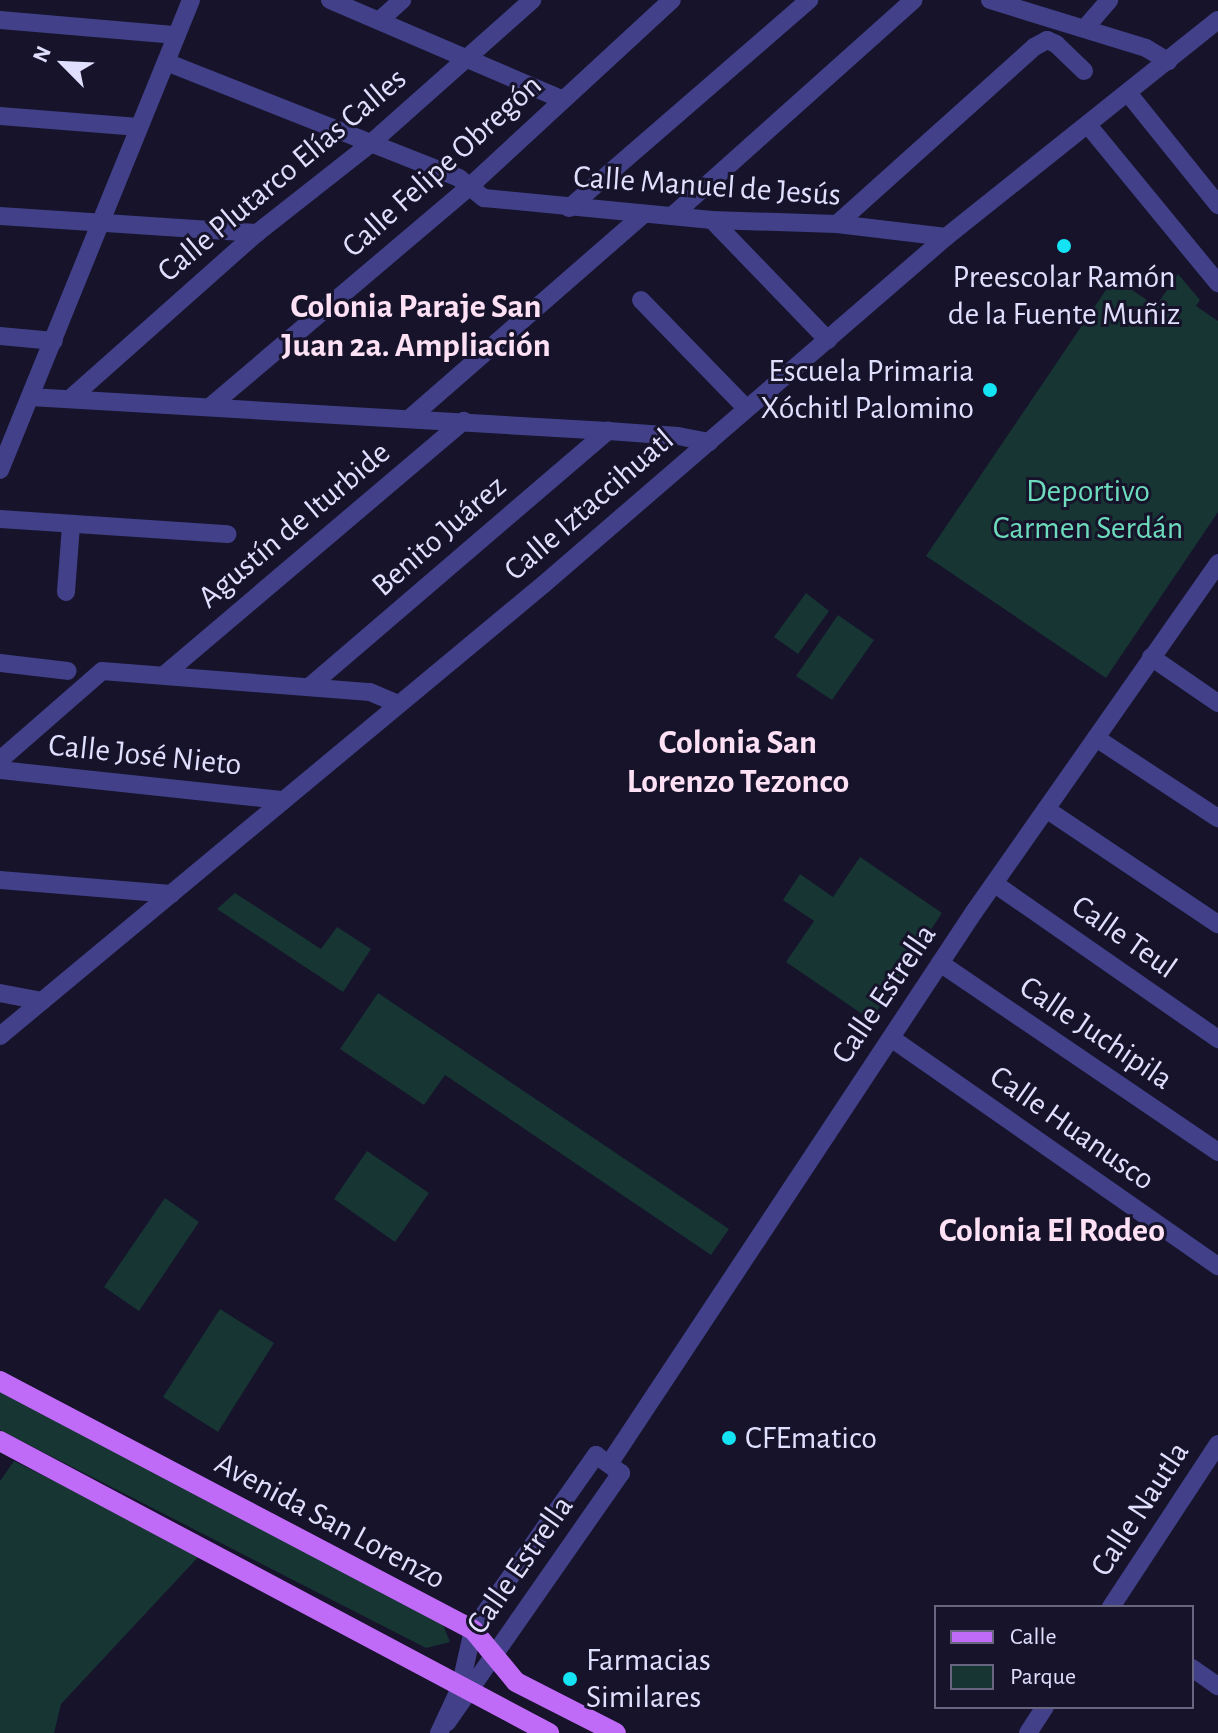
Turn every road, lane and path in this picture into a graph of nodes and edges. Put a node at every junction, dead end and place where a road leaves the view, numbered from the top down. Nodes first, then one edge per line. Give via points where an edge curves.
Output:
1 (191, 0) edge
2 (330, 0) edge
3 (402, 0) edge
4 (532, 0) edge
5 (672, 0) edge
6 (809, 0) edge
7 (914, 0) edge
8 (990, 0) edge
9 (1109, 0) edge
10 (0, 20) edge
11 (380, 20) junction
12 (1218, 20) edge
13 (1085, 28) junction
14 (176, 35) junction
15 (466, 56) junction
16 (1168, 61) junction
17 (166, 62) junction
18 (1084, 71) dead end
19 (1128, 93) junction
20 (561, 99) junction
21 (0, 116) edge
22 (1088, 125) junction
23 (139, 127) junction
24 (370, 144) junction
25 (469, 187) junction
26 (1218, 205) edge
27 (569, 208) junction
28 (644, 214) junction
29 (0, 216) edge
30 (672, 216) junction
31 (712, 220) junction
32 (101, 224) junction
33 (837, 224) junction
34 (257, 233) junction
35 (946, 237) junction
36 (1218, 283) edge
37 (641, 300) dead end
38 (0, 336) edge
39 (828, 340) junction
40 (54, 341) junction
41 (30, 397) junction
42 (72, 397) junction
43 (212, 405) junction
44 (746, 408) junction
45 (410, 418) junction
46 (464, 421) junction
47 (608, 431) junction
48 (709, 442) junction
49 (4, 451) edge
50 (0, 470) edge
51 (0, 519) edge
52 (71, 525) junction
53 (228, 534) dead end
54 (1218, 563) edge
55 (1210, 590) edge
56 (66, 592) dead end
57 (1151, 657) junction
58 (0, 663) edge
59 (68, 671) dead end
60 (164, 675) junction
61 (309, 687) junction
62 (1218, 703) edge
63 (398, 704) junction
64 (1096, 738) junction
65 (0, 760) edge
66 (0, 770) edge
67 (283, 800) junction
68 (1046, 809) junction
69 (1218, 818) edge
70 (0, 880) edge
71 (995, 884) junction
72 (171, 894) junction
73 (1218, 924) edge
74 (940, 963) junction
75 (0, 993) edge
76 (42, 1001) junction
77 (0, 1036) edge
78 (891, 1038) junction
79 (1218, 1039) edge
80 (1218, 1152) edge
81 (1218, 1266) edge
82 (0, 1381) edge
83 (0, 1441) edge
84 (1218, 1444) edge
85 (609, 1464) junction
86 (1112, 1605) edge
87 (473, 1630) junction
88 (493, 1656) junction
89 (1194, 1669) edge
90 (1218, 1686) edge
91 (465, 1690) junction
92 (1044, 1709) edge
93 (443, 1727) edge
94 (549, 1733) edge
95 (616, 1733) edge
96 (1028, 1733) edge

1 - 14 street
2 - 11 street
3 - 11 street
4 - 15 street, Calle Plutarco Elías Calles
5 - 20 street, Calle Felipe Obregón
6 - 27 street
7 - 30 street
8 - 13 street
9 - 13 street
10 - 14 street
11 - 15 street
12 - 16 street, Calle Iztaccihuatl
13 - 16 street
14 - 17 street
15 - 20 street
15 - 24 street, Calle Plutarco Elías Calles
16 - 19 street, Calle Iztaccihuatl
17 - 23 street
17 - 24 street, Calle Manuel de Jesús
18 - 33 street via 1056,44 1047,40 1034,47
19 - 22 street, Calle Iztaccihuatl
19 - 26 street
20 - 25 street, Calle Felipe Obregón
21 - 23 street
22 - 35 street, Calle Iztaccihuatl
22 - 36 street
23 - 32 street
24 - 25 street, Calle Manuel de Jesús via 459,178
24 - 34 street, Calle Plutarco Elías Calles
25 - 27 street, Calle Manuel de Jesús via 484,198
25 - 43 street, Calle Felipe Obregón
27 - 28 street, Calle Manuel de Jesús
28 - 30 street, Calle Manuel de Jesús
28 - 45 street
29 - 32 street
30 - 31 street, Calle Manuel de Jesús
31 - 33 street, Calle Manuel de Jesús
31 - 39 street
32 - 34 street
32 - 40 street
33 - 35 street, Calle Manuel de Jesús
34 - 42 street, Calle Plutarco Elías Calles
35 - 39 street, Calle Iztaccihuatl
37 - 44 street
38 - 40 street
39 - 44 street, Calle Iztaccihuatl
40 - 41 street
41 - 42 street
41 - 49 street
42 - 43 street
43 - 45 street
44 - 48 street, Calle Iztaccihuatl
45 - 46 street
46 - 47 street
46 - 60 street, Agustín de Iturbide
47 - 48 street
47 - 61 street, Benito Juárez
48 - 63 street, Calle Iztaccihuatl
49 - 50 street
51 - 52 street
52 - 53 street
52 - 56 street
54 - 55 street, Calle Estrella
55 - 57 street, Calle Estrella
57 - 62 street
57 - 64 street, Calle Estrella
58 - 59 street
60 - 61 street
60 - 65 street via 102,671
61 - 63 street via 370,692
63 - 67 street, Calle Iztaccihuatl
64 - 68 street, Calle Estrella
64 - 69 street
66 - 67 street, Calle José Nieto
67 - 72 street, Calle Iztaccihuatl
68 - 71 street, Calle Estrella
68 - 73 street
70 - 72 street
71 - 74 street, Calle Estrella
71 - 79 street, Calle Teul
72 - 76 street, Calle Iztaccihuatl
74 - 78 street, Calle Estrella
74 - 80 street, Calle Juchipila
75 - 76 street
76 - 77 street, Calle Iztaccihuatl
78 - 81 street, Calle Huanusco
78 - 85 street, Calle Estrella
82 - 87 main road, Avenida San Lorenzo
83 - 91 main road
84 - 86 street, Calle Nautla
85 - 87 street, Calle Estrella
85 - 88 street, Calle Estrella
87 - 88 main road, Avenida San Lorenzo
87 - 91 street, Calle Estrella
88 - 91 street, Calle Estrella
88 - 95 main road, Avenida San Lorenzo via 516,1682
89 - 90 street
91 - 93 street, Calle Estrella
91 - 94 main road
92 - 96 street

